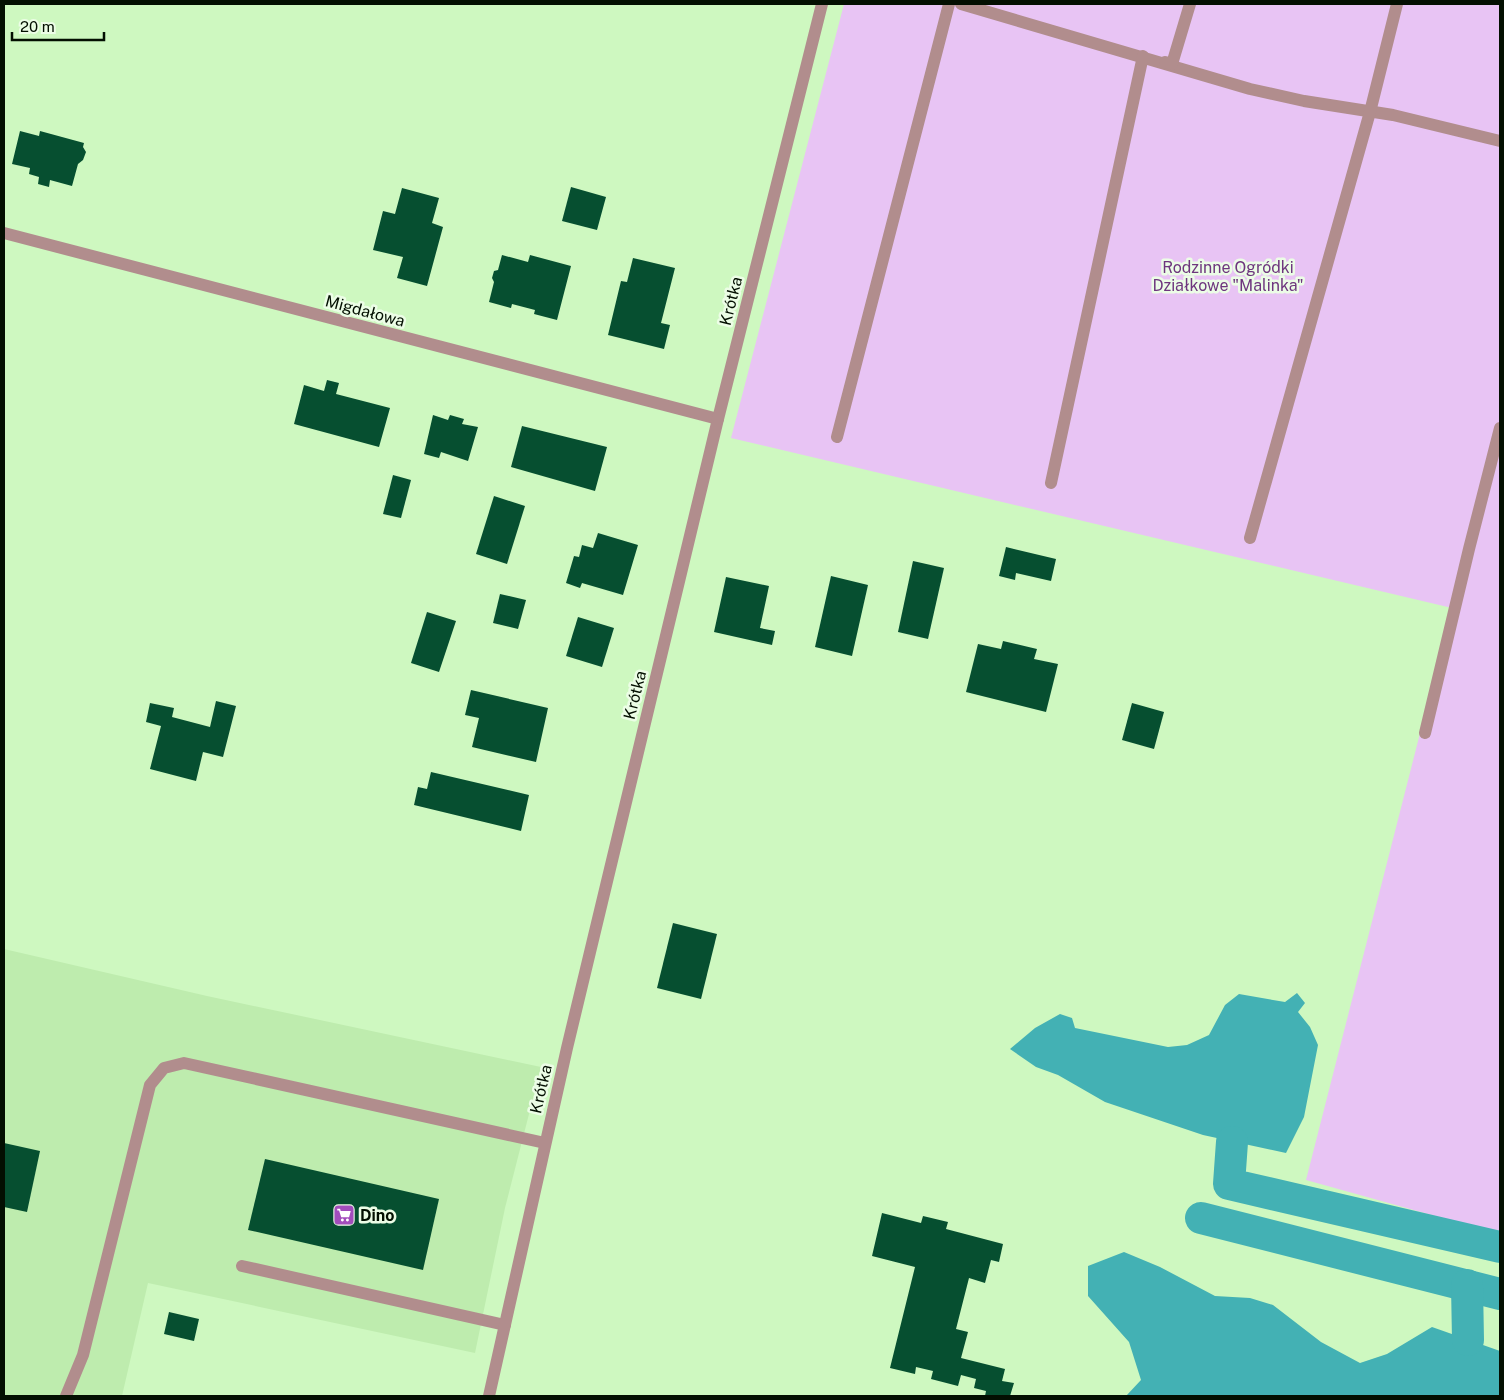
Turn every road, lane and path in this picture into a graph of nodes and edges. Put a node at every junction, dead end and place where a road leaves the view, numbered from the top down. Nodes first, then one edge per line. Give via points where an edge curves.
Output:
1 (822, 4) edge
2 (949, 4) edge
3 (961, 4) edge
4 (1190, 4) edge
5 (1397, 4) edge
6 (1142, 56) junction
7 (1172, 64) junction
8 (1370, 112) junction
9 (1500, 141) edge
10 (4, 233) edge
11 (718, 419) junction
12 (1500, 428) edge
13 (837, 437) dead end
14 (1051, 483) dead end
15 (1250, 538) dead end
16 (1425, 733) dead end
17 (545, 1143) junction
18 (242, 1266) dead end
19 (505, 1325) junction
20 (66, 1396) edge
21 (489, 1396) edge

1 - 11 street, Krótka
2 - 13 street
3 - 6 street
4 - 7 street
5 - 8 street
6 - 7 street
6 - 14 street
7 - 8 street via 1250,88
8 - 9 street
8 - 15 street
10 - 11 street, Migdałowa
11 - 17 street, Krótka
12 - 16 street
17 - 19 street, Krótka
17 - 20 street via 184,1063 164,1068 150,1085 84,1355
18 - 19 street
19 - 21 street, Krótka

